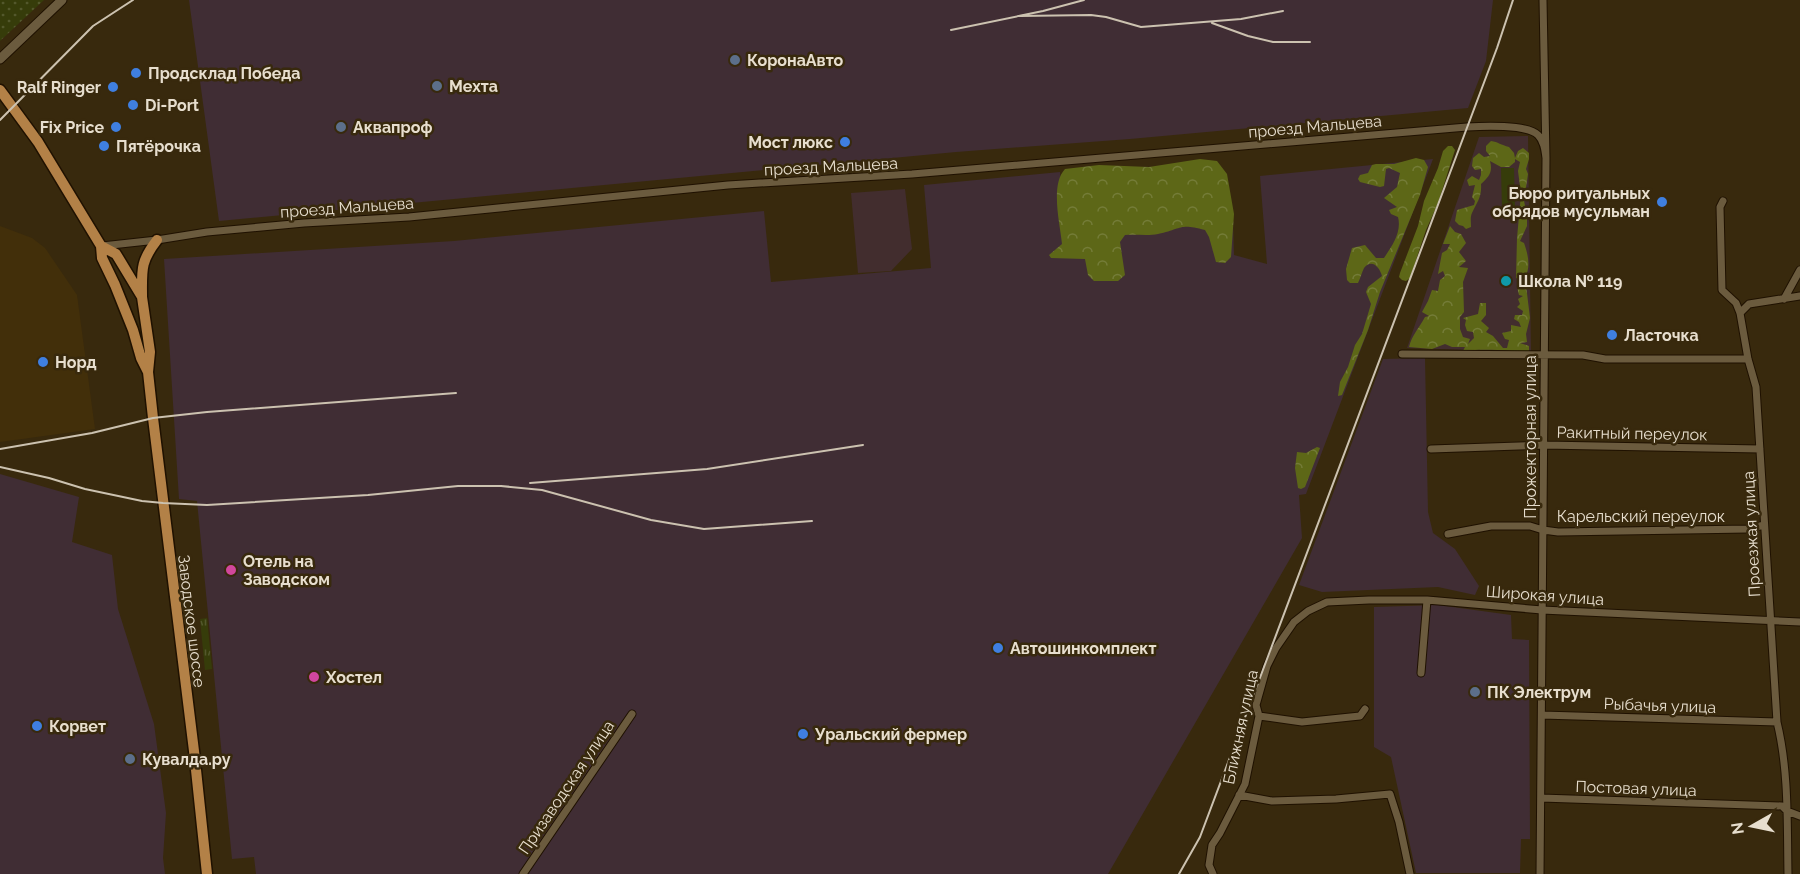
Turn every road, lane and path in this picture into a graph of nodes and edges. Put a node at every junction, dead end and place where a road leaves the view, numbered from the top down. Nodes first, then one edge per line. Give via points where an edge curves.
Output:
1 (62, 0) edge
2 (1544, 0) edge
3 (0, 59) edge
4 (0, 90) edge
5 (1546, 158) junction
6 (1723, 201) dead end
7 (157, 240) junction
8 (101, 246) junction
9 (1800, 270) edge
10 (1800, 296) edge
11 (142, 297) junction
12 (1784, 299) junction
13 (1740, 313) junction
14 (1402, 354) dead end
15 (1544, 355) junction
16 (1748, 359) junction
17 (148, 372) junction
18 (1544, 445) junction
19 (1431, 449) dead end
20 (1760, 449) junction
21 (1764, 525) junction
22 (1543, 530) junction
23 (1448, 534) dead end
24 (1427, 600) junction
25 (1542, 610) junction
26 (1770, 621) junction
27 (1294, 622) joint
28 (1800, 622) edge
29 (1421, 673) dead end
30 (1365, 710) dead end
31 (632, 714) dead end
32 (1542, 715) junction
33 (1259, 716) junction
34 (1777, 722) junction
35 (1239, 795) junction
36 (1541, 798) junction
37 (1787, 811) junction
38 (1800, 816) edge
39 (207, 874) edge
40 (523, 874) edge
41 (1213, 874) edge
42 (1410, 874) edge
43 (1540, 874) edge
44 (1788, 874) edge

1 - 3 street
2 - 5 street, Прожекторная улица
4 - 8 main road, Заводское шоссе via 38,142
5 - 7 street, проезд Мальцева via 1542,141 1534,132 1467,127 931,173 728,185 408,217 207,232
5 - 15 street, Прожекторная улица
6 - 13 street, Проезжая улица via 1722,290 1736,303
7 - 8 street, проезд Мальцева
7 - 11 main road via 143,265
8 - 11 main road, Заводское шоссе via 116,254
8 - 17 main road, Заводское шоссе via 102,258
9 - 12 street
10 - 12 street
11 - 17 main road, Заводское шоссе via 150,352
12 - 13 street via 1749,304
13 - 16 street, Проезжая улица
14 - 15 street
15 - 16 street
15 - 18 street, Прожекторная улица
16 - 20 street, Проезжая улица via 1756,387
17 - 39 main road, Заводское шоссе
18 - 19 street, Ракитный переулок
18 - 20 street, Ракитный переулок
18 - 22 street, Прожекторная улица
20 - 21 street, Проезжая улица
21 - 22 street, Карельский переулок via 1748,529
21 - 26 street, Проезжая улица
22 - 23 street, Карельский переулок via 1530,525 1491,526
22 - 25 street, Прожекторная улица
24 - 25 street, Широкая улица
24 - 27 street, Широкая улица via 1327,603
24 - 29 street
25 - 26 street, Широкая улица
25 - 32 street, Прожекторная улица
26 - 28 street, Широкая улица
26 - 34 street, Проезжая улица
27 - 33 street, Ближняя улица via 1268,666 1256,705
30 - 33 street via 1360,716 1302,722
31 - 40 street, Призаводская улица
32 - 34 street, Рыбачья улица
32 - 36 street, Прожекторная улица
33 - 35 street, Ближняя улица via 1245,784
34 - 37 street, Проезжая улица
35 - 41 street, Ближняя улица via 1212,844 1209,865
35 - 42 street via 1272,801 1390,794
36 - 37 street, Постовая улица via 1782,806
36 - 43 street, Прожекторная улица
37 - 38 street, Постовая улица
37 - 44 street, Проезжая улица

